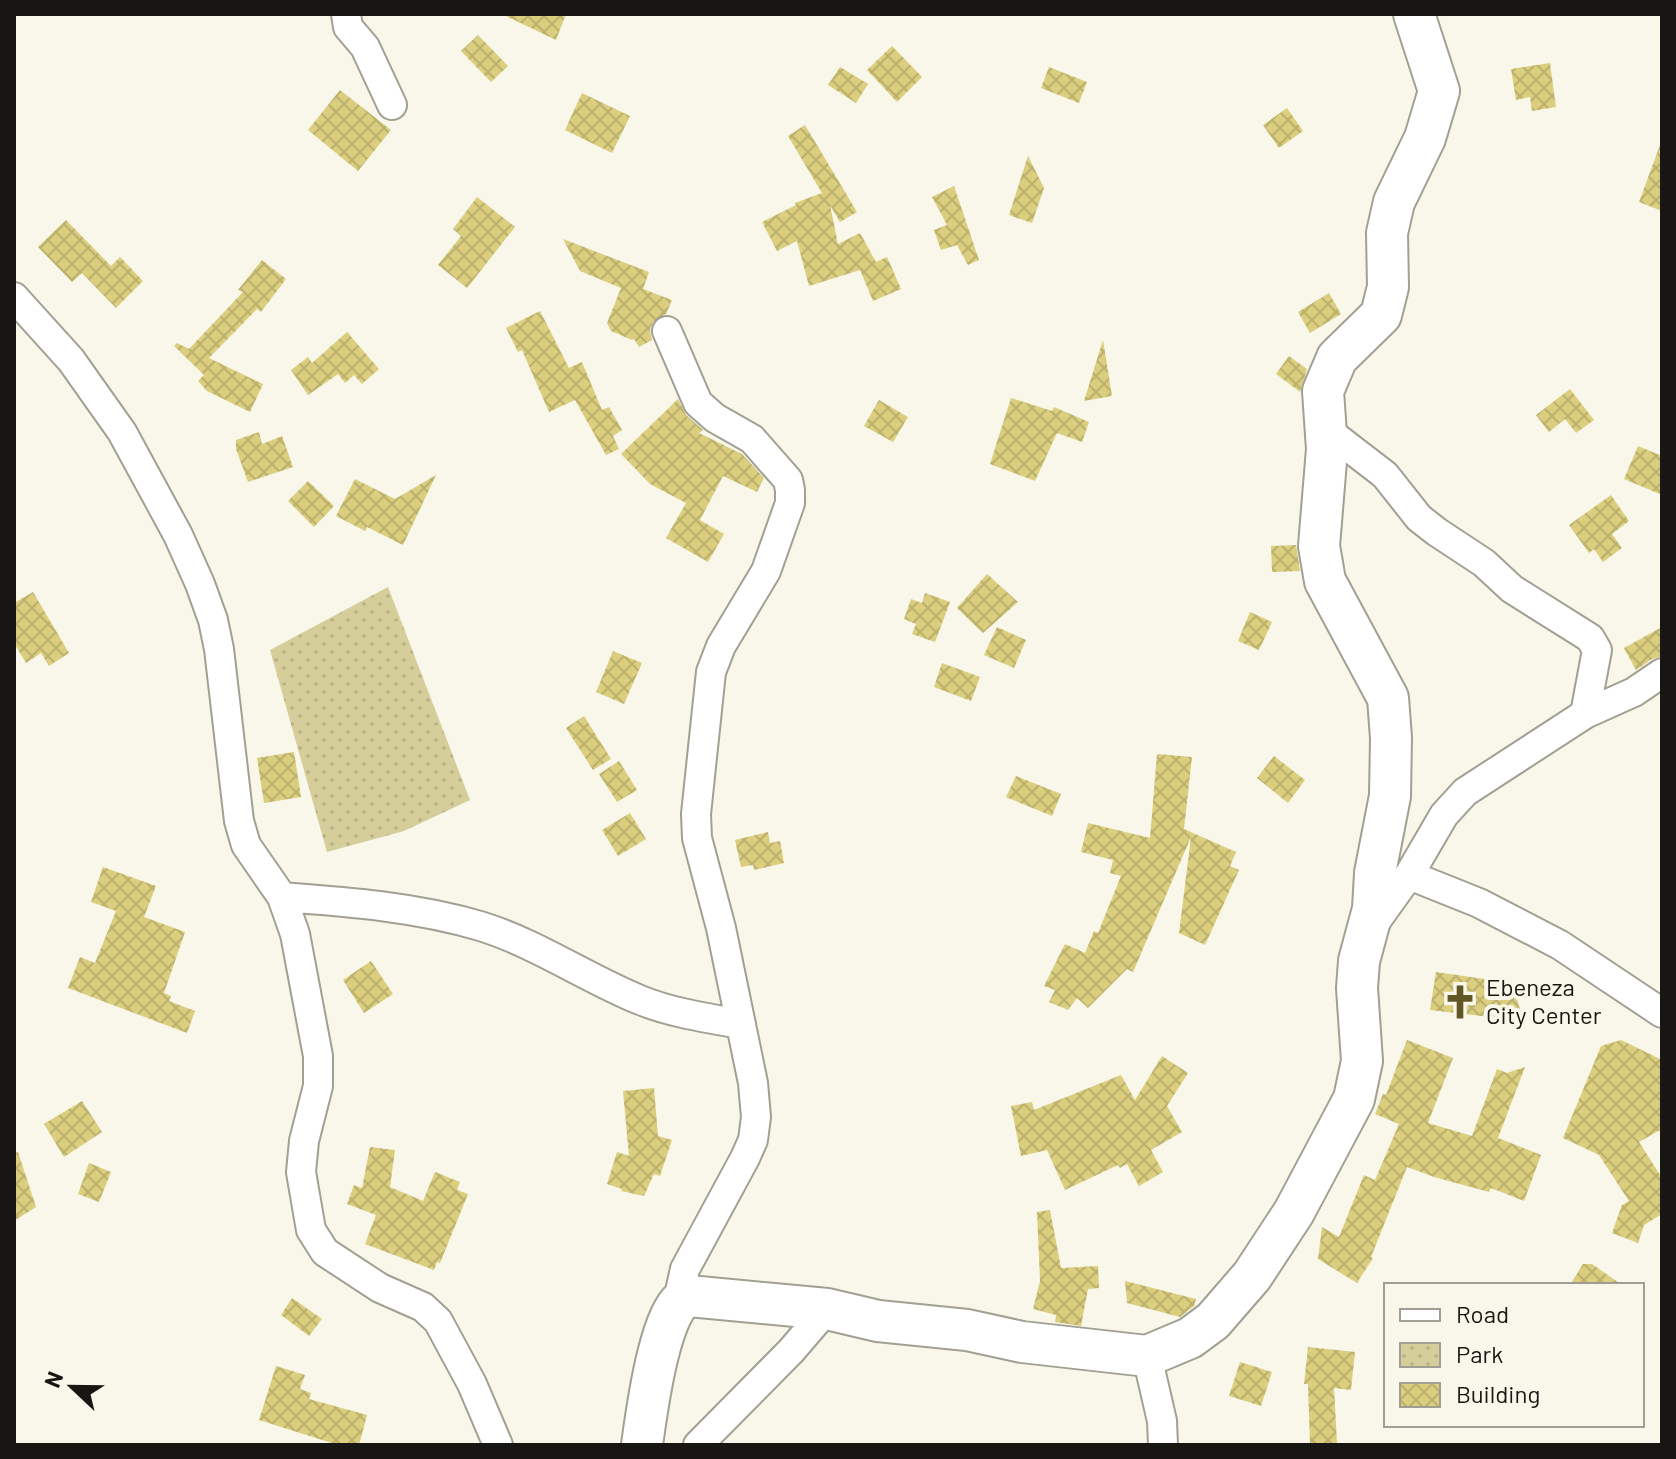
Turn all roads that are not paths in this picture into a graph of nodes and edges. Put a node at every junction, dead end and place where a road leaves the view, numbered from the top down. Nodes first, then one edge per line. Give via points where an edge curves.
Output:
1 (346, 14) edge
2 (1414, 14) edge
3 (392, 105) dead end
4 (14, 297) edge
5 (667, 331) dead end
6 (1324, 428) junction
7 (1662, 673) edge
8 (1585, 714) junction
9 (1409, 875) junction
10 (282, 897) junction
11 (1368, 932) junction
12 (1662, 1013) edge
13 (741, 1024) junction
14 (682, 1297) junction
15 (827, 1309) junction
16 (1147, 1356) junction
17 (498, 1445) edge
18 (642, 1445) edge
19 (698, 1445) edge
20 (1163, 1445) edge

1 - 3 street via 348,27 365,47
2 - 6 street via 1439,91 1425,138 1394,202 1381,315 1337,358 1323,391
4 - 10 street via 71,360 122,432 200,584 219,649 239,821 246,845
5 - 13 street via 698,403 752,439 788,480 790,490 766,571 711,672 698,784 697,838
6 - 8 street via 1385,475 1419,518 1512,589 1590,638 1597,650
6 - 11 street via 1319,546 1325,581 1388,698 1390,796
7 - 8 street
8 - 9 street via 1465,792 1444,815
9 - 11 street
9 - 12 street via 1479,903 1560,945
10 - 13 street via 400,909 481,926 642,1001
10 - 17 street via 295,934 318,1056 318,1086 301,1172 311,1230 325,1252 380,1288 423,1307 438,1321
11 - 16 street via 1357,988 1362,1061 1344,1121 1252,1276 1213,1321 1190,1338
13 - 14 street via 753,1083 753,1140 685,1269
14 - 15 street
14 - 18 street via 662,1338
15 - 16 street via 878,1321
15 - 19 street
16 - 20 street

